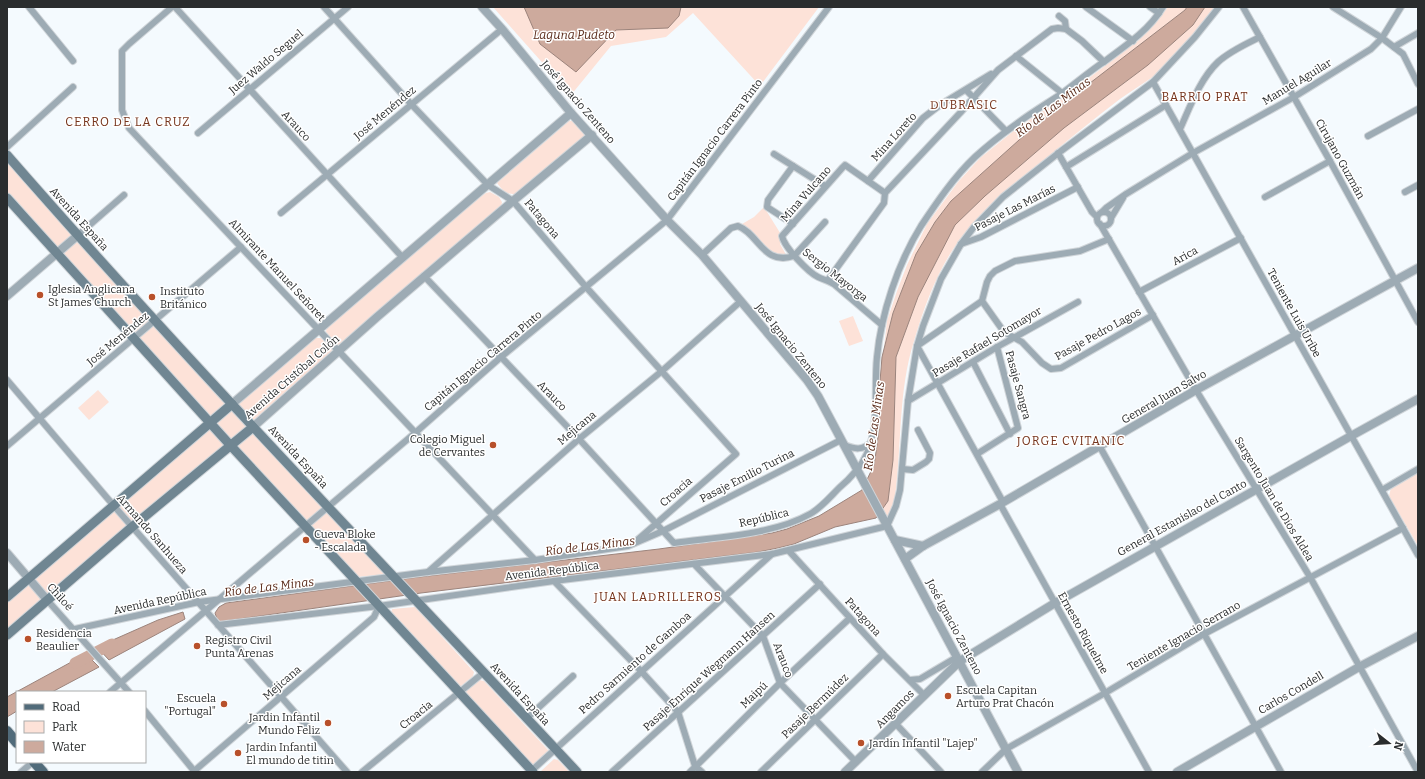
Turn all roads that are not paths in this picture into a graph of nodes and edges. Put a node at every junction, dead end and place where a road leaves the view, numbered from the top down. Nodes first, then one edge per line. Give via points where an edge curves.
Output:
1 (29, 7) edge
2 (174, 7) edge
3 (324, 7) edge
4 (348, 7) edge
5 (482, 7) edge
6 (829, 7) edge
7 (1086, 7) edge
8 (1150, 7) edge
9 (1163, 7) edge
10 (1219, 7) edge
11 (1243, 7) edge
12 (1333, 7) edge
13 (1401, 7) edge
14 (1159, 14) junction
15 (1059, 16) dead end
16 (334, 19) junction
17 (502, 29) junction
18 (1066, 29) junction
19 (1418, 33) edge
20 (1260, 37) junction
21 (1382, 38) junction
22 (1133, 41) junction
23 (1394, 47) junction
24 (1016, 56) junction
25 (73, 61) dead end
26 (1104, 62) junction
27 (998, 70) junction
28 (1153, 82) junction
29 (1418, 84) edge
30 (73, 87) dead end
31 (250, 90) junction
32 (966, 90) junction
33 (1062, 93) junction
34 (1294, 97) junction
35 (973, 98) junction
36 (411, 104) junction
37 (1166, 105) junction
38 (1418, 109) edge
39 (571, 113) junction
40 (1180, 129) junction
41 (1006, 132) junction
42 (198, 133) dead end
43 (592, 136) junction
44 (1368, 136) dead end
45 (7, 147) edge
46 (1058, 153) junction
47 (1193, 153) junction
48 (774, 154) dead end
49 (7, 155) edge
50 (1330, 161) junction
51 (792, 166) junction
52 (1066, 167) junction
53 (327, 175) junction
54 (868, 181) junction
55 (1418, 185) edge
56 (488, 186) junction
57 (825, 186) junction
58 (1078, 187) junction
59 (1405, 192) dead end
60 (885, 193) junction
61 (1126, 194) junction
62 (124, 195) dead end
63 (1265, 197) dead end
64 (7, 198) edge
65 (513, 201) junction
66 (1102, 212) junction
67 (281, 213) dead end
68 (1097, 217) junction
69 (667, 220) junction
70 (1111, 220) junction
71 (825, 222) dead end
72 (793, 224) junction
73 (1100, 224) junction
74 (77, 236) junction
75 (782, 236) joint
76 (1241, 238) junction
77 (1109, 239) junction
78 (961, 244) junction
79 (241, 247) junction
80 (56, 254) junction
81 (702, 255) junction
82 (794, 256) junction
83 (403, 258) junction
84 (1418, 268) edge
85 (424, 276) junction
86 (828, 280) junction
87 (1396, 281) junction
88 (586, 287) junction
89 (1139, 292) junction
90 (7, 296) edge
91 (741, 301) junction
92 (982, 301) junction
93 (1078, 302) dead end
94 (1153, 315) junction
95 (155, 320) junction
96 (1418, 322) edge
97 (882, 325) junction
98 (319, 330) junction
99 (1295, 336) junction
100 (1013, 338) junction
101 (133, 339) junction
102 (917, 346) junction
103 (997, 347) junction
104 (339, 352) junction
105 (501, 357) junction
106 (973, 362) junction
107 (662, 371) junction
108 (7, 380) edge
109 (938, 383) junction
110 (1196, 390) junction
111 (1418, 400) edge
112 (908, 402) junction
113 (232, 404) junction
114 (40, 419) junction
115 (210, 423) junction
116 (253, 427) junction
117 (918, 430) dead end
118 (415, 433) junction
119 (1010, 434) junction
120 (1351, 436) junction
121 (579, 439) junction
122 (842, 442) junction
123 (872, 442) junction
124 (7, 446) edge
125 (231, 446) junction
126 (1100, 447) junction
127 (736, 454) joint
128 (977, 454) junction
129 (902, 469) junction
130 (1418, 470) edge
131 (859, 475) junction
132 (1256, 489) junction
133 (1382, 490) junction
134 (1002, 503) junction
135 (114, 506) junction
136 (328, 506) junction
137 (493, 515) junction
138 (656, 523) junction
139 (885, 523) junction
140 (304, 526) junction
141 (132, 527) junction
142 (1403, 528) junction
143 (663, 531) junction
144 (895, 540) junction
145 (631, 546) junction
146 (923, 546) junction
147 (1155, 546) junction
148 (789, 551) junction
149 (7, 553) edge
150 (772, 554) junction
151 (1418, 555) edge
152 (905, 558) junction
153 (535, 560) junction
154 (694, 564) junction
155 (428, 572) junction
156 (1310, 577) junction
157 (394, 578) junction
158 (29, 579) junction
159 (554, 581) junction
160 (357, 582) junction
161 (820, 584) junction
162 (726, 595) junction
163 (7, 597) edge
164 (221, 599) junction
165 (413, 599) junction
166 (48, 601) junction
167 (199, 602) junction
168 (1055, 603) junction
169 (377, 604) junction
170 (206, 611) junction
171 (850, 618) junction
172 (218, 625) junction
173 (75, 629) junction
174 (1204, 634) junction
175 (7, 635) edge
176 (763, 636) junction
177 (1418, 636) edge
178 (883, 654) junction
179 (958, 659) junction
180 (1359, 667) junction
181 (642, 671) junction
182 (483, 673) junction
183 (573, 676) dead end
184 (910, 680) junction
185 (121, 682) junction
186 (780, 684) junction
187 (111, 691) edge
188 (129, 691) edge
189 (460, 693) junction
190 (1105, 693) junction
191 (924, 695) junction
192 (281, 697) junction
193 (146, 712) edge
194 (678, 712) junction
195 (526, 719) junction
196 (816, 720) junction
197 (896, 724) junction
198 (1256, 726) junction
199 (7, 731) edge
200 (16, 742) edge
201 (555, 749) junction
202 (1006, 749) junction
203 (856, 762) junction
204 (1415, 762) edge
205 (33, 763) edge
206 (35, 763) edge
207 (695, 766) junction
208 (21, 772) edge
209 (43, 772) edge
210 (194, 772) edge
211 (347, 772) edge
212 (362, 772) edge
213 (532, 772) edge
214 (577, 772) edge
215 (612, 772) edge
216 (690, 772) edge
217 (702, 772) edge
218 (761, 772) edge
219 (846, 772) edge
220 (941, 772) edge
221 (982, 772) edge
222 (1018, 772) edge
223 (1148, 772) edge
224 (1177, 772) edge
225 (1281, 772) edge
226 (1418, 772) edge

1 - 25 street
2 - 31 street, Arauco
2 - 79 street, Almirante Manuel Señoret via 122,51 122,110 129,128
3 - 16 street, Patagona
4 - 16 street, Juez Waldo Seguel
5 - 17 street, José Ignacio Zenteno
6 - 69 street, Capitán Ignacio Carrera Pinto
7 - 22 street
8 - 14 street
9 - 14 street
10 - 28 street
11 - 20 street, Cirujano Guzmán
12 - 21 street
13 - 21 street, Manuel Aguilar
14 - 22 street
15 - 18 street via 1065,21
16 - 31 street, Juez Waldo Seguel
16 - 36 street, Patagona
17 - 36 street, José Menéndez
17 - 39 street, José Ignacio Zenteno
18 - 24 street via 1052,29
18 - 26 street
19 - 23 street
20 - 34 street, Cirujano Guzmán
20 - 40 street via 1239,47 1218,62 1206,78
21 - 23 street
21 - 34 street, Manuel Aguilar via 1371,49
22 - 26 street
23 - 29 street via 1403,54
24 - 27 street
24 - 33 street
26 - 33 street
27 - 32 street, Mina Loreto
27 - 35 street
28 - 37 street, Teniente Luis Uribe
28 - 46 street
30 - 45 street
31 - 42 street, Juez Waldo Seguel
31 - 53 street, Arauco
32 - 35 street
32 - 54 street, Mina Loreto via 923,118
33 - 41 street
34 - 47 street, Manuel Aguilar
34 - 50 street, Cirujano Guzmán
35 - 41 street
35 - 60 street
36 - 53 street, José Menéndez
36 - 56 street, Patagona
37 - 40 street, Teniente Luis Uribe
37 - 52 street
38 - 44 street
39 - 43 street, José Ignacio Zenteno
39 - 56 street, Avenida Cristóbal Colón
40 - 47 street, Teniente Luis Uribe
41 - 97 street via 974,158 931,211 900,268
43 - 65 street, Avenida Cristóbal Colón
43 - 69 street, José Ignacio Zenteno
46 - 52 street
46 - 78 street via 988,211
47 - 61 street, Manuel Aguilar
47 - 76 street, Teniente Luis Uribe
48 - 51 street
49 - 74 main road, Avenida España
50 - 63 street
50 - 87 street, Cirujano Guzmán
51 - 57 street
51 - 72 street via 768,200 767,207
52 - 58 street
53 - 67 street, José Menéndez
53 - 83 street, Arauco
54 - 57 street, Mina Vulcano via 845,165
54 - 60 street
55 - 59 street
56 - 65 street, Patagona
56 - 83 street, Avenida Cristóbal Colón
57 - 72 street, Mina Vulcano
58 - 68 street
58 - 78 street, Pasaje Las Marías via 981,237
60 - 86 street via 884,203
61 - 66 street, Manuel Aguilar
61 - 70 street, Manuel Aguilar
62 - 74 street
64 - 80 main road
65 - 85 street, Avenida Cristóbal Colón
65 - 88 street, Patagona
66 - 68 street
66 - 70 street via 1107,212
68 - 73 street
69 - 81 street, José Ignacio Zenteno
69 - 88 street, Capitán Ignacio Carrera Pinto
70 - 73 street via 1104,226
70 - 77 street
71 - 82 street
72 - 75 street, Mina Vulcano
73 - 77 street, Sargento Juan de Dios Aldea
74 - 80 street
74 - 95 main road, Avenida España
75 - 82 street, Sergio Mayorga via 783,242
76 - 89 street, Arica
76 - 99 street, Teniente Luis Uribe
77 - 89 street, Sargento Juan de Dios Aldea
77 - 92 street via 1080,252 1015,261 990,276
78 - 102 street via 941,279
79 - 95 street, José Menéndez
79 - 98 street, Almirante Manuel Señoret
80 - 90 street
80 - 101 main road
81 - 82 street via 731,228 738,226 764,251 777,257
81 - 91 street, José Ignacio Zenteno
82 - 86 street, Sergio Mayorga via 816,276
83 - 98 street, Avenida Cristóbal Colón
84 - 87 street, General Juan Salvo
85 - 104 street, Avenida Cristóbal Colón
85 - 105 street, Arauco
86 - 97 street, Sergio Mayorga
87 - 96 street, Cirujano Guzmán
87 - 99 street, General Juan Salvo
88 - 105 street, Capitán Ignacio Carrera Pinto
88 - 107 street, Patagona
89 - 94 street, Sargento Juan de Dios Aldea
91 - 107 street, Mejicana
91 - 122 street, José Ignacio Zenteno via 807,380
92 - 100 street via 1004,332
92 - 102 street
93 - 100 street, Pasaje Rafael Sotomayor
94 - 100 street, Pasaje Pedro Lagos via 1060,368 1051,369 1022,342
94 - 110 street, Sargento Juan de Dios Aldea
95 - 101 street, José Menéndez
95 - 113 main road, Avenida España
97 - 123 street via 877,357
98 - 104 street, Almirante Manuel Señoret
98 - 113 street, Avenida Cristóbal Colón
99 - 110 street, General Juan Salvo
99 - 120 street, Teniente Luis Uribe
100 - 103 street, Pasaje Rafael Sotomayor
101 - 114 street, José Menéndez
101 - 115 main road
102 - 109 street, Ernesto Riquelme
102 - 112 street
103 - 106 street, Pasaje Rafael Sotomayor
103 - 119 street, Pasaje Sangra via 1018,428
104 - 116 street, Avenida Cristóbal Colón
104 - 118 street, Almirante Manuel Señoret
105 - 118 street, Capitán Ignacio Carrera Pinto
105 - 121 street, Arauco
106 - 109 street, Pasaje Rafael Sotomayor
106 - 119 street
107 - 121 street, Mejicana
107 - 127 street, Patagona
108 - 114 street, Armando Sanhueza
109 - 112 street, Pasaje Rafael Sotomayor
109 - 128 street, Ernesto Riquelme
110 - 126 street, General Juan Salvo
110 - 132 street, Sargento Juan de Dios Aldea
111 - 120 street, General Estanislao del Canto
112 - 129 street
113 - 115 main road, Avenida Cristóbal Colón
113 - 116 main road, Avenida España
114 - 124 street, José Menéndez
114 - 135 street, Armando Sanhueza
115 - 125 main road
115 - 135 main road, Avenida Cristóbal Colón
116 - 125 main road, Avenida Cristóbal Colón
116 - 136 main road, Avenida España
117 - 129 street via 930,453 929,459 912,470
118 - 136 street, Capitán Ignacio Carrera Pinto
118 - 137 street, Almirante Manuel Señoret
119 - 128 street
120 - 132 street, General Estanislao del Canto
120 - 133 street, Teniente Luis Uribe
121 - 137 street, Mejicana
121 - 138 street, Arauco
122 - 123 street via 856,449
122 - 131 street, José Ignacio Zenteno
122 - 143 street, Pasaje Emilio Turina
123 - 131 street
125 - 140 main road
125 - 141 main road, Avenida Cristóbal Colón
126 - 134 street, General Juan Salvo
126 - 147 street
127 - 138 street, Croacia
128 - 134 street, Ernesto Riquelme
129 - 139 street via 896,506
130 - 133 street
131 - 139 street, José Ignacio Zenteno
131 - 143 street, República via 810,514 793,522 758,531 674,543
132 - 147 street, General Estanislao del Canto
132 - 156 street, Sargento Juan de Dios Aldea
133 - 142 street, Teniente Luis Uribe
134 - 146 street, General Juan Salvo
134 - 168 street, Ernesto Riquelme
135 - 141 street, Armando Sanhueza
135 - 158 main road, Avenida Cristóbal Colón
136 - 140 street, Capitán Ignacio Carrera Pinto
136 - 157 main road, Avenida España
137 - 153 street, Almirante Manuel Señoret
137 - 155 street, Mejicana
138 - 143 street, Arauco
138 - 145 street, Croacia
139 - 144 street, José Ignacio Zenteno
139 - 148 street, Avenida República
140 - 160 main road
140 - 164 street, Capitán Ignacio Carrera Pinto
141 - 166 main road, Avenida Cristóbal Colón
141 - 167 street, Armando Sanhueza
142 - 151 street, Teniente Luis Uribe
142 - 156 street, Teniente Ignacio Serrano
143 - 145 street, Pasaje Emilio Turina
144 - 146 street
144 - 152 street, José Ignacio Zenteno
145 - 153 street, Avenida República
146 - 152 street, General Juan Salvo
147 - 168 street, General Estanislao del Canto
147 - 174 street
148 - 150 street, Avenida República
148 - 161 street, Patagona
149 - 158 street, Chiloé
150 - 154 street, Avenida República
150 - 162 street, Pedro Sarmiento de Gamboa
152 - 179 street, José Ignacio Zenteno
153 - 155 street, Avenida República
154 - 159 street, Avenida República
154 - 162 street, Arauco
155 - 157 street, Avenida República
156 - 174 street, Teniente Ignacio Serrano
156 - 180 street, Sargento Juan de Dios Aldea
157 - 160 street, Avenida República
157 - 165 main road, Avenida España
158 - 163 main road, Avenida Cristóbal Colón
158 - 166 street, Chiloé
159 - 165 street, Avenida República
159 - 181 street
160 - 164 street, Avenida República
160 - 169 main road
161 - 171 street, Patagona
161 - 176 street, Pasaje Enrique Wegmann Hansen
162 - 176 street, Arauco
162 - 181 street, Pedro Sarmiento de Gamboa
164 - 167 street, Avenida República
164 - 170 street, Capitán Ignacio Carrera Pinto
165 - 169 street, Avenida República
165 - 182 main road, Avenida España
166 - 173 street, Chiloé
166 - 175 main road, Avenida Cristóbal Colón
167 - 170 street, Armando Sanhueza
167 - 173 street, Avenida República
168 - 179 street, General Estanislao del Canto
168 - 190 street, Ernesto Riquelme
169 - 172 street, Avenida República
169 - 189 main road
169 - 192 street, Mejicana via 374,617
170 - 172 street, Armando Sanhueza
170 - 185 street, Capitán Ignacio Carrera Pinto
171 - 178 street, Patagona
171 - 186 street, Maipú
172 - 192 street, Armando Sanhueza
173 - 185 street, Chiloé
174 - 190 street, Teniente Ignacio Serrano
174 - 198 street
176 - 186 street, Arauco
176 - 194 street, Pasaje Enrique Wegmann Hansen
177 - 180 street, Carlos Condell
178 - 184 street, Patagona
178 - 196 street, Pasaje Bermúdez
179 - 184 street via 920,679
179 - 191 street, Angamos
179 - 202 street, José Ignacio Zenteno
180 - 198 street, Carlos Condell
180 - 204 street, Sargento Juan de Dios Aldea
181 - 194 street
181 - 201 street, Pedro Sarmiento de Gamboa
182 - 189 street, Croacia
182 - 195 main road, Avenida España
183 - 195 street
184 - 191 street, Patagona
185 - 187 street, Capitán Ignacio Carrera Pinto
185 - 188 street, Chiloé
186 - 196 street, Arauco
186 - 207 street, Maipú
189 - 212 street, Croacia
189 - 213 main road
190 - 202 street, Teniente Ignacio Serrano
190 - 223 street, Ernesto Riquelme
191 - 197 street, Angamos
192 - 210 street, Mejicana
192 - 211 street, Armando Sanhueza
193 - 210 street
194 - 207 street
194 - 215 street, Pasaje Enrique Wegmann Hansen
195 - 201 main road, Avenida España
196 - 203 street, Arauco
196 - 218 street, Pasaje Bermúdez
197 - 203 street, Angamos
197 - 220 street
198 - 224 street, Carlos Condell
198 - 225 street
199 - 200 main road
201 - 213 street, Pedro Sarmiento de Gamboa
201 - 214 main road, Avenida España
202 - 221 street, Teniente Ignacio Serrano
202 - 222 street, José Ignacio Zenteno
203 - 219 street, Angamos
204 - 226 street, Sargento Juan de Dios Aldea
205 - 208 street
206 - 209 main road
207 - 216 street, Maipú
207 - 217 street

